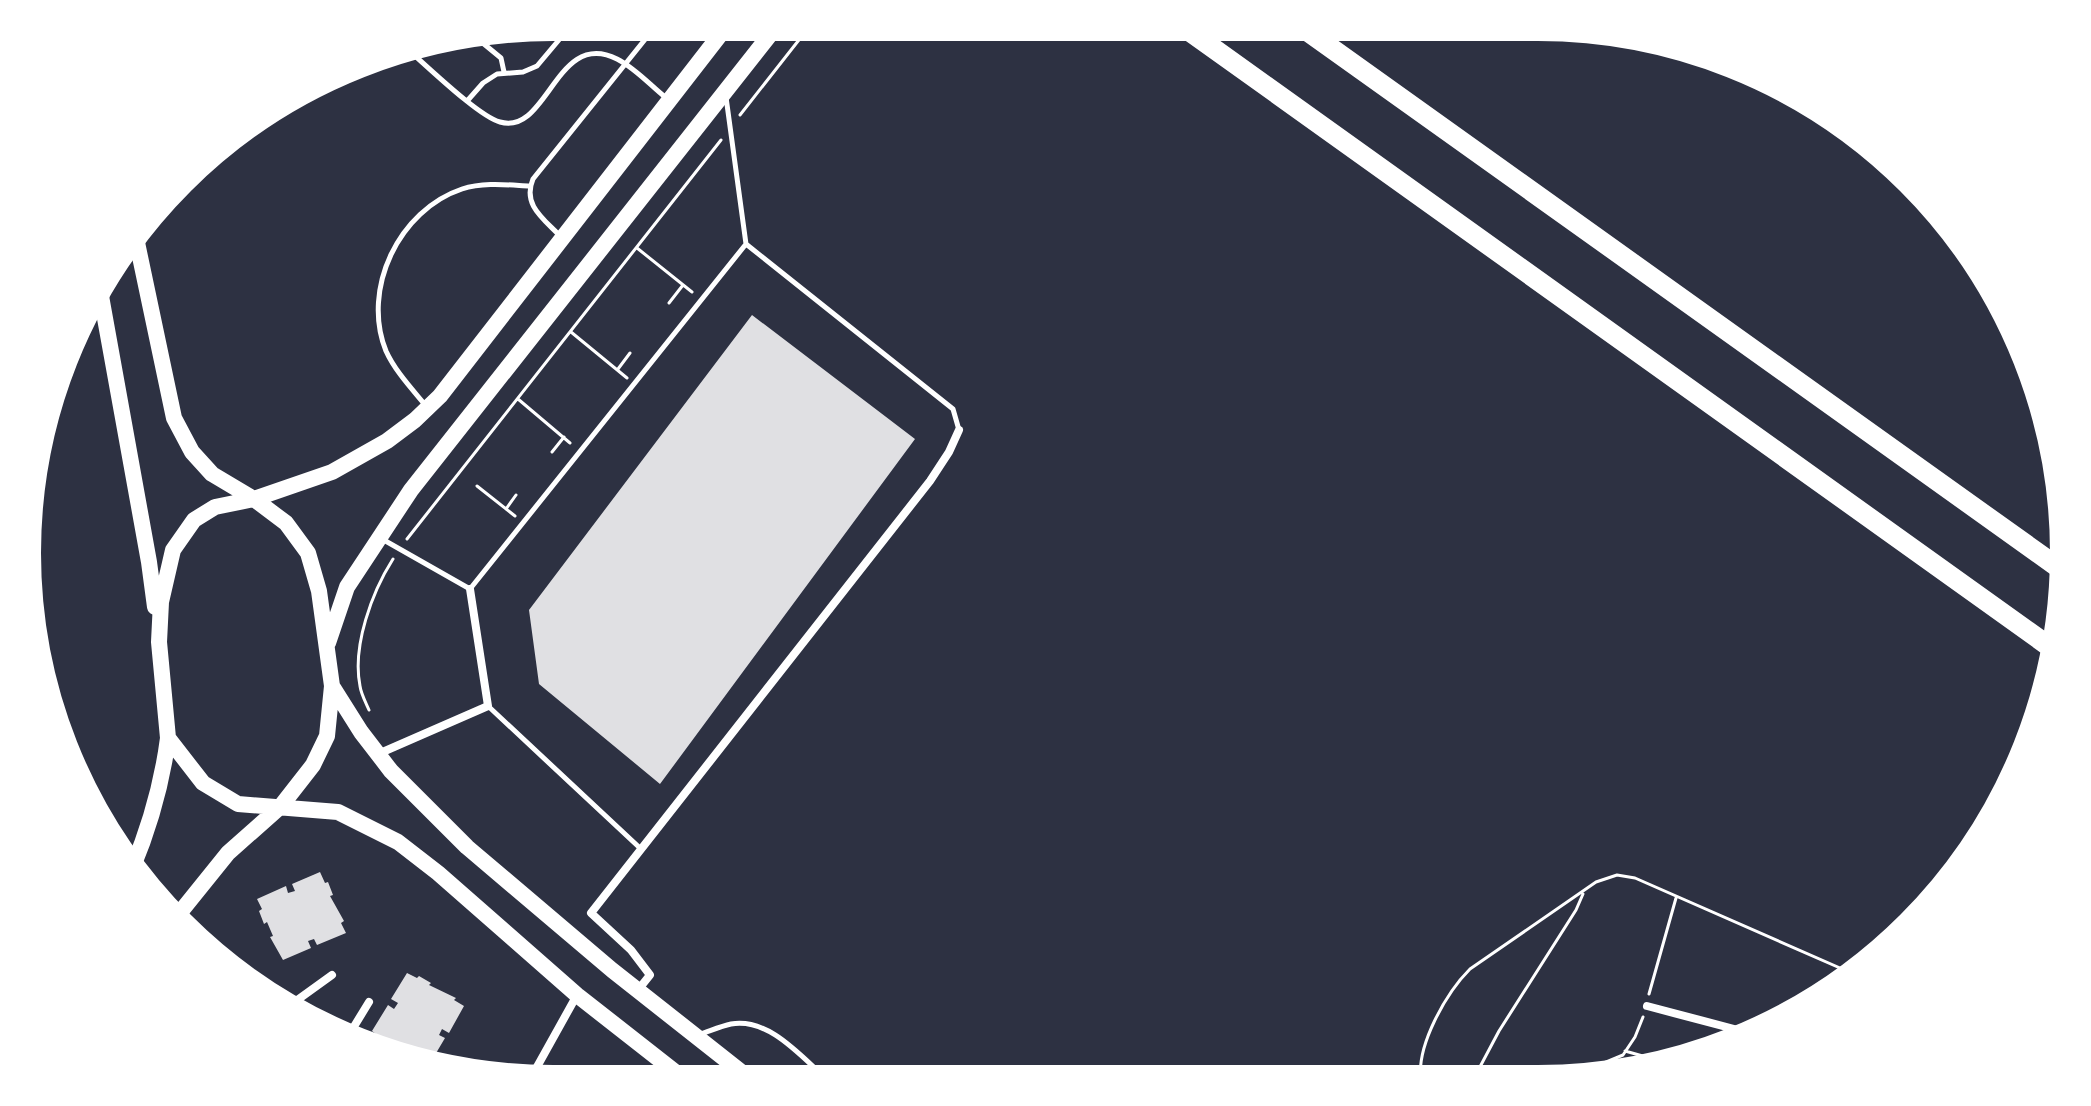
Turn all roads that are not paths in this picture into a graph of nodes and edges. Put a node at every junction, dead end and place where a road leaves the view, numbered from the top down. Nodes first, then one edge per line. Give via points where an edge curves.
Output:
1 (555, 36) edge
2 (562, 36) edge
3 (649, 36) edge
4 (719, 36) edge
5 (769, 36) edge
6 (1196, 36) edge
7 (1314, 36) edge
8 (559, 39) junction
9 (480, 41) edge
10 (415, 55) edge
11 (627, 65) junction
12 (504, 72) junction
13 (726, 92) junction
14 (468, 100) junction
15 (669, 101) junction
16 (530, 186) junction
17 (562, 239) junction
18 (746, 244) junction
19 (138, 246) edge
20 (102, 300) edge
21 (427, 408) junction
22 (959, 430) joint
23 (254, 499) junction
24 (378, 537) junction
25 (2055, 565) edge
26 (470, 589) junction
27 (159, 642) junction
28 (2047, 645) edge
29 (326, 648) junction
30 (332, 686) junction
31 (488, 706) junction
32 (168, 738) junction
33 (378, 754) junction
34 (281, 806) junction
35 (642, 850) junction
36 (136, 858) edge
37 (180, 912) edge
38 (332, 975) dead end
39 (638, 990) junction
40 (577, 995) junction
41 (295, 1002) edge
42 (369, 1002) dead end
43 (1647, 1006) dead end
44 (352, 1030) edge
45 (1738, 1030) edge
46 (696, 1036) junction
47 (536, 1069) edge
48 (673, 1070) edge
49 (739, 1070) edge
50 (816, 1070) edge

1 - 8 lane
2 - 8 lane
3 - 11 lane
4 - 15 main road
5 - 13 main road
6 - 28 highway
7 - 25 highway
8 - 12 lane via 537,66
9 - 12 lane via 501,58
10 - 14 lane
11 - 14 lane via 601,55 580,57 530,113 510,124 492,119
11 - 15 lane
11 - 16 lane
12 - 14 lane via 489,77
13 - 18 lane
13 - 24 main road
15 - 17 main road
16 - 17 lane via 532,206
16 - 21 lane via 477,185 446,196 419,215 387,264 380,294 381,334 391,361
17 - 21 main road
18 - 22 lane via 953,409
18 - 26 lane
19 - 23 main road via 181,435 212,474
20 - 27 main road
21 - 23 main road via 387,441 332,472
22 - 35 street via 930,481
23 - 27 main road via 205,513 173,550
23 - 29 main road via 286,523 308,553
24 - 26 lane
24 - 29 main road via 347,587
26 - 31 street
27 - 32 main road
29 - 30 main road
30 - 33 main road
30 - 34 main road via 327,736 313,765
31 - 33 street
31 - 35 lane
32 - 34 main road via 219,795 238,804
32 - 36 main road via 154,810
33 - 39 main road via 467,847
34 - 37 main road via 228,853
34 - 40 main road via 338,812 398,842
35 - 39 street via 591,913 650,975
38 - 41 street
39 - 46 main road
40 - 47 street
40 - 48 main road
42 - 44 street
43 - 45 street
46 - 49 main road
46 - 50 lane via 731,1024 751,1024 769,1030

